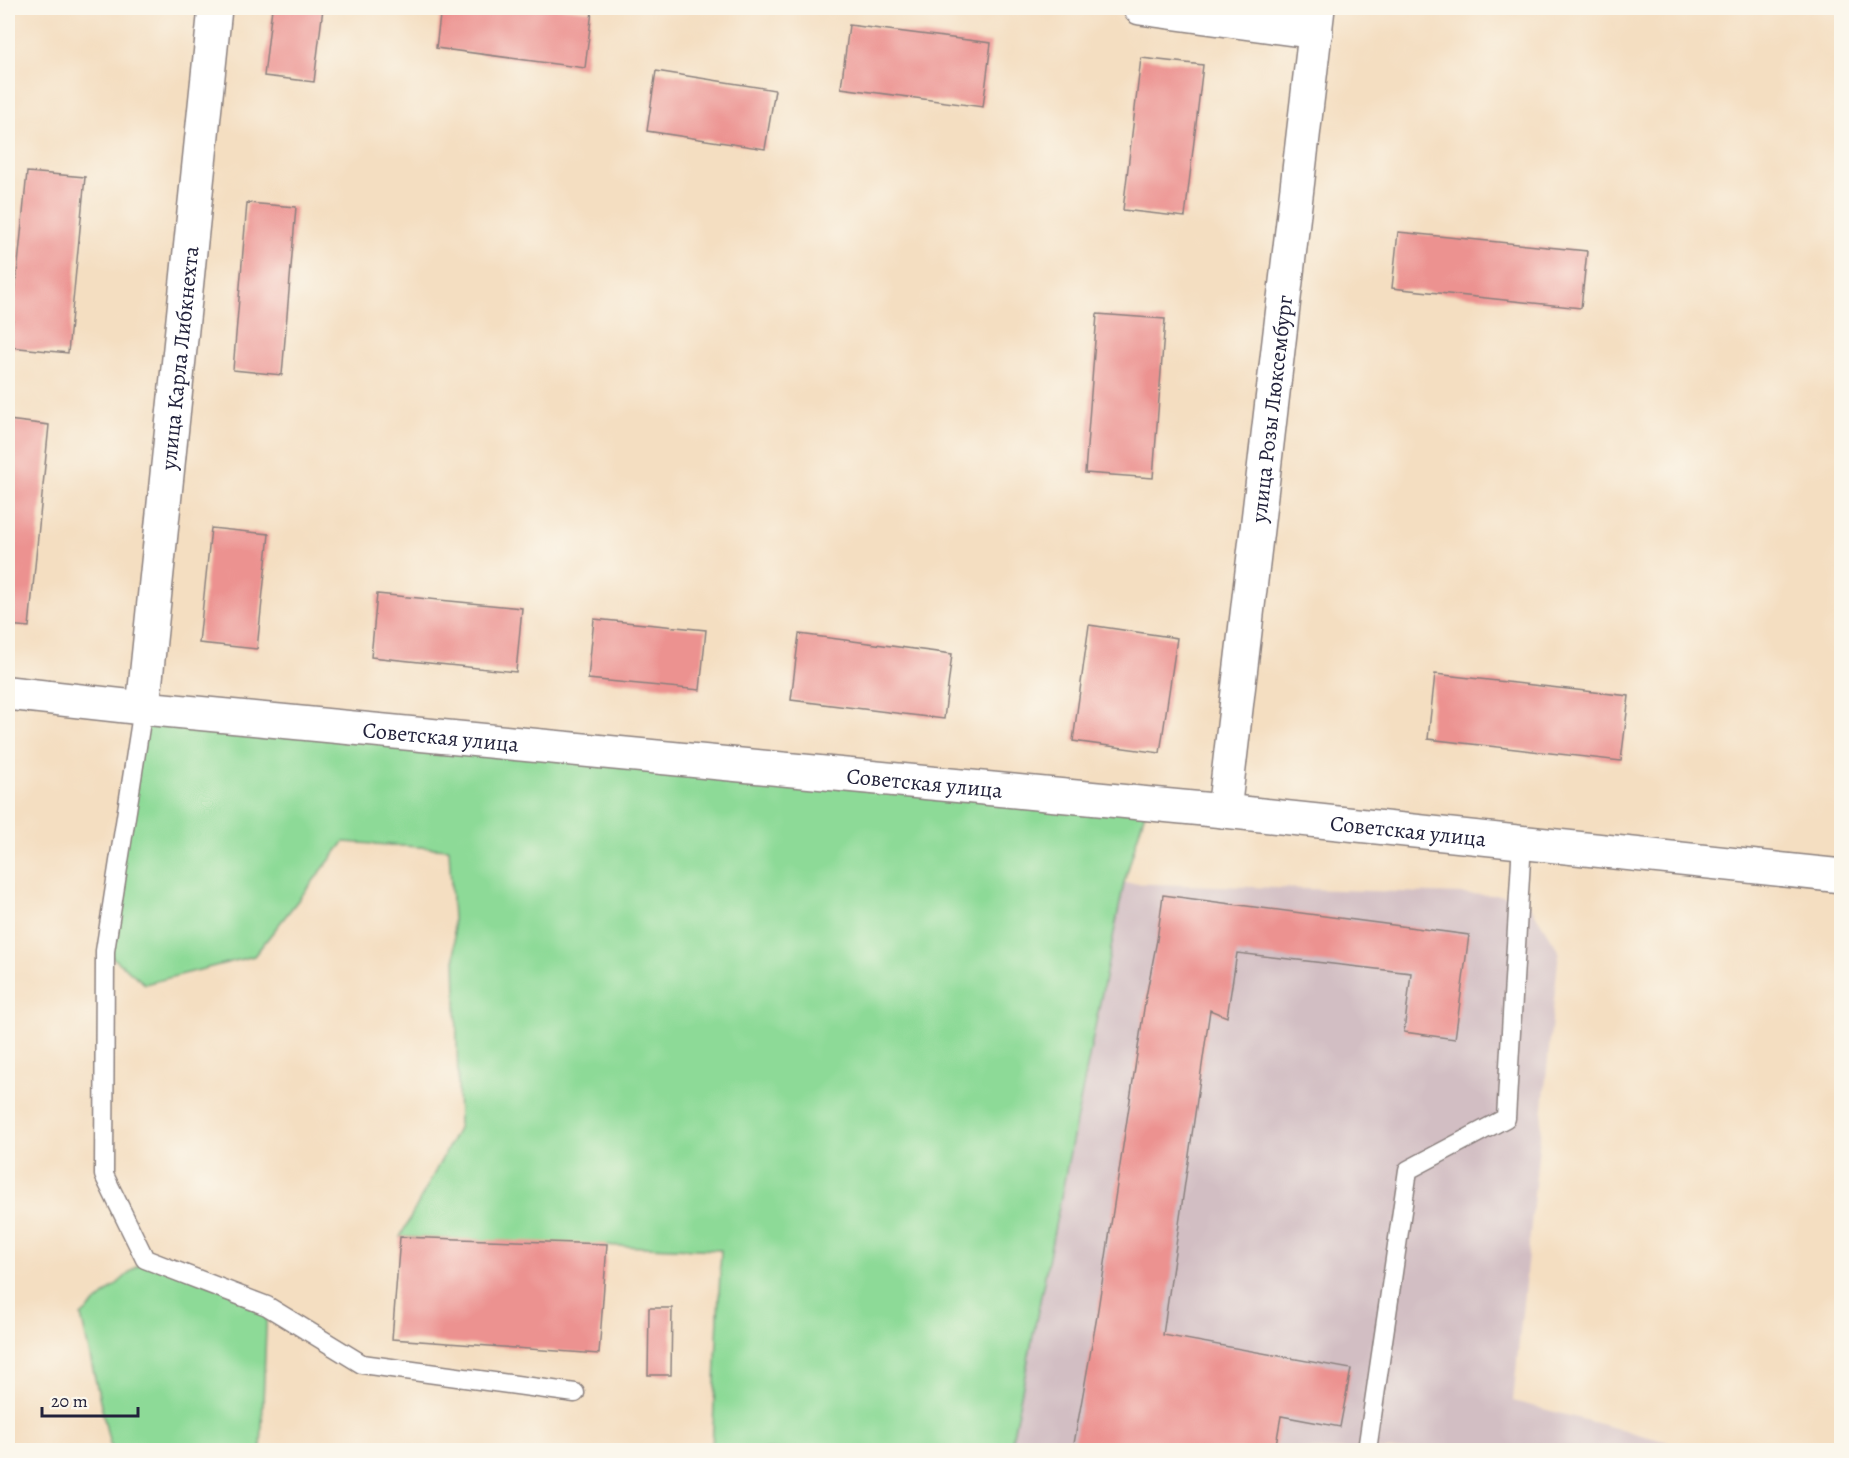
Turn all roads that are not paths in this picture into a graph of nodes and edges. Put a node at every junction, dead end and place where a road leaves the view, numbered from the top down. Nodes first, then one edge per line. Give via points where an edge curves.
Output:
1 (215, 8) edge
2 (1140, 8) edge
3 (1317, 20) edge
4 (8, 693) edge
5 (143, 708) junction
6 (1224, 811) junction
7 (1522, 842) junction
8 (1842, 876) edge
9 (575, 1393) dead end
10 (1366, 1450) edge

1 - 5 street, улица Карла Либкнехта
2 - 3 street
3 - 6 street, улица Розы Люксембург
4 - 5 street, Советская улица
5 - 6 street, Советская улица
5 - 9 lane via 105,951 104,1175 145,1259 267,1306 362,1364
6 - 7 street, Советская улица
7 - 8 street, Советская улица
7 - 10 lane via 1506,1118 1408,1170

